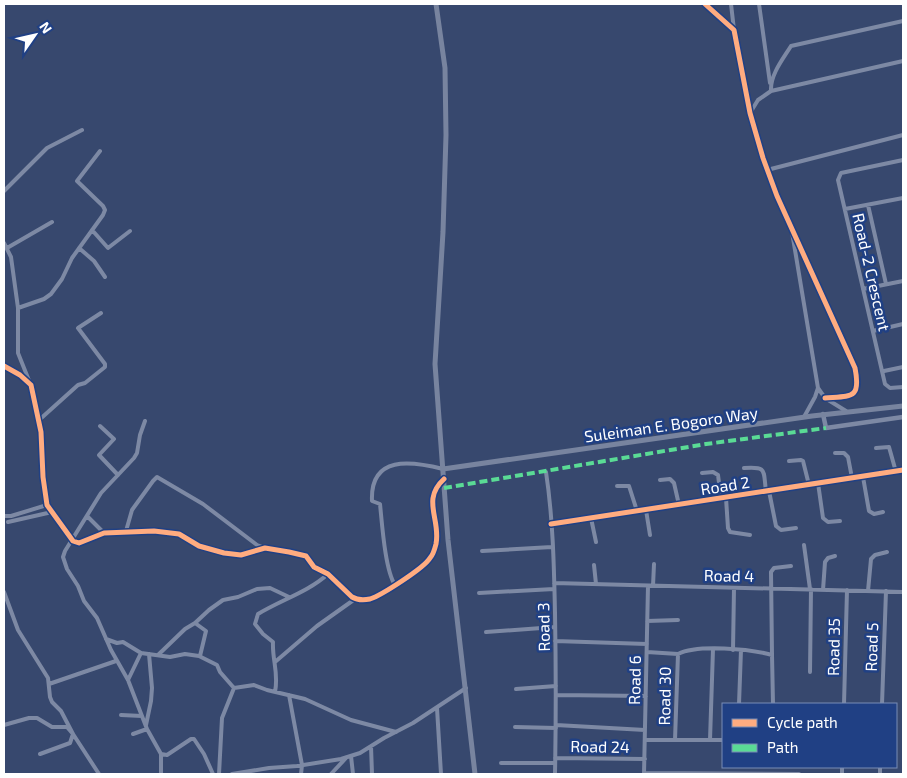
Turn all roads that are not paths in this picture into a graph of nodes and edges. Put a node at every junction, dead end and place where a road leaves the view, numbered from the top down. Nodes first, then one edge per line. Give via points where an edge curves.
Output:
1 (436, 4) edge
2 (705, 4) edge
3 (731, 4) edge
4 (759, 4) edge
5 (903, 21) edge
6 (734, 30) junction
7 (903, 61) edge
8 (771, 85) junction
9 (771, 91) junction
10 (750, 113) junction
11 (82, 130) dead end
12 (903, 135) edge
13 (100, 151) dead end
14 (903, 160) edge
15 (767, 170) junction
16 (4, 191) edge
17 (903, 198) edge
18 (868, 205) junction
19 (845, 209) junction
20 (52, 222) dead end
21 (790, 225) junction
22 (92, 230) junction
23 (130, 231) dead end
24 (4, 243) edge
25 (6, 248) junction
26 (79, 248) junction
27 (105, 277) dead end
28 (903, 281) edge
29 (886, 284) junction
30 (863, 290) junction
31 (18, 308) junction
32 (101, 313) dead end
33 (903, 324) edge
34 (873, 331) junction
35 (4, 366) edge
36 (903, 367) edge
37 (884, 371) junction
38 (31, 385) junction
39 (818, 388) junction
40 (903, 388) edge
41 (825, 398) junction
42 (903, 406) edge
43 (846, 412) junction
44 (823, 414) junction
45 (804, 417) junction
46 (903, 418) edge
47 (38, 420) junction
48 (145, 422) dead end
49 (100, 426) dead end
50 (876, 448) dead end
51 (835, 453) dead end
52 (788, 461) dead end
53 (744, 468) dead end
54 (443, 469) junction
55 (903, 470) edge
56 (546, 472) dead end
57 (896, 472) junction
58 (702, 473) dead end
59 (118, 475) junction
60 (863, 476) junction
61 (852, 478) junction
62 (444, 479) junction
63 (660, 480) dead end
64 (818, 484) junction
65 (809, 485) junction
66 (617, 486) dead end
67 (768, 491) junction
68 (724, 498) junction
69 (47, 505) junction
70 (679, 505) junction
71 (646, 510) junction
72 (637, 511) junction
73 (52, 512) junction
74 (883, 512) dead end
75 (4, 516) edge
76 (11, 516) junction
77 (87, 516) junction
78 (591, 518) junction
79 (840, 521) dead end
80 (8, 522) junction
81 (551, 524) junction
82 (4, 525) edge
83 (796, 528) dead end
84 (126, 531) junction
85 (104, 533) junction
86 (650, 535) dead end
87 (750, 535) dead end
88 (72, 541) junction
89 (596, 542) dead end
90 (804, 545) dead end
91 (552, 547) junction
92 (265, 548) junction
93 (482, 551) dead end
94 (887, 552) dead end
95 (836, 556) dead end
96 (654, 564) dead end
97 (594, 565) dead end
98 (791, 566) dead end
99 (328, 574) junction
100 (554, 583) junction
101 (596, 584) junction
102 (395, 585) junction
103 (650, 586) junction
104 (734, 588) junction
105 (772, 588) junction
106 (554, 589) junction
107 (810, 590) junction
108 (823, 590) junction
109 (847, 590) junction
110 (868, 590) junction
111 (886, 591) junction
112 (4, 592) edge
113 (479, 592) dead end
114 (903, 592) edge
115 (288, 597) junction
116 (355, 599) junction
117 (678, 620) dead end
118 (647, 621) junction
119 (195, 623) junction
120 (555, 628) junction
121 (486, 632) dead end
122 (106, 639) junction
123 (556, 641) junction
124 (647, 644) junction
125 (713, 649) junction
126 (734, 650) junction
127 (741, 650) junction
128 (647, 652) junction
129 (141, 653) junction
130 (149, 654) junction
131 (678, 654) junction
132 (158, 655) junction
133 (772, 655) junction
134 (200, 656) junction
135 (116, 661) junction
136 (275, 662) junction
137 (810, 672) dead end
138 (128, 680) junction
139 (49, 684) junction
140 (556, 686) junction
141 (234, 688) junction
142 (466, 688) junction
143 (516, 689) dead end
144 (275, 692) junction
145 (289, 695) junction
146 (557, 695) junction
147 (646, 696) junction
148 (739, 703) edge
149 (774, 703) edge
150 (844, 703) edge
151 (882, 703) edge
152 (437, 708) junction
153 (121, 715) dead end
154 (142, 716) junction
155 (4, 725) edge
156 (556, 726) junction
157 (147, 727) junction
158 (515, 727) dead end
159 (645, 730) junction
160 (396, 732) junction
161 (73, 734) junction
162 (133, 734) dead end
163 (645, 740) junction
164 (675, 740) junction
165 (710, 740) junction
166 (722, 740) edge
167 (372, 746) junction
168 (40, 754) dead end
169 (161, 754) junction
170 (352, 756) junction
171 (346, 758) junction
172 (556, 758) junction
173 (645, 759) junction
174 (500, 763) dead end
175 (555, 764) junction
176 (302, 765) junction
177 (644, 773) edge
178 (683, 773) edge
179 (98, 774) edge
180 (161, 774) edge
181 (213, 774) edge
182 (219, 774) edge
183 (232, 774) edge
184 (301, 774) edge
185 (331, 774) edge
186 (353, 774) edge
187 (372, 774) edge
188 (441, 774) edge
189 (475, 774) edge
190 (555, 774) edge
191 (799, 774) edge

1 - 54 main road via 445,68 444,223 434,364
2 - 6 street
3 - 6 street
4 - 8 street
5 - 8 street via 791,46
6 - 10 street
7 - 9 street
8 - 9 street
9 - 10 street via 758,100
10 - 15 street
11 - 16 street via 47,148
12 - 15 street
13 - 22 street via 77,180 103,206 103,215
14 - 19 street, Road-2 Crescent via 841,173 838,176
15 - 21 street
17 - 18 street
18 - 19 street
18 - 29 street
19 - 30 street, Road-2 Crescent
20 - 25 street
21 - 39 street
21 - 41 street via 855,368 858,383 854,393
22 - 23 street via 108,248
22 - 26 street
24 - 25 street
25 - 31 street via 11,257
26 - 27 street
26 - 31 street via 51,294
28 - 29 street
29 - 30 street
30 - 34 street, Road-2 Crescent
31 - 38 street via 18,353
32 - 47 street via 78,328 105,367 78,385
33 - 34 street
34 - 37 street, Road-2 Crescent
35 - 38 street
36 - 37 street
37 - 40 street, Road-2 Crescent via 887,387
38 - 47 street
39 - 41 street
39 - 45 street via 816,398
41 - 43 street
42 - 43 main road, Suleiman E. Bogoro Way
43 - 44 main road, Suleiman E. Bogoro Way
44 - 45 main road, Suleiman E. Bogoro Way
44 - 46 street via 826,428
45 - 54 main road, Suleiman E. Bogoro Way
47 - 69 street
48 - 59 street via 137,453
49 - 59 street via 114,439 100,455
50 - 57 street via 890,447
51 - 61 street via 844,453 848,457
52 - 65 street via 804,461
53 - 67 street via 761,468
54 - 62 main road
54 - 102 street via 423,464 396,465 376,475 372,501 380,504 387,566
55 - 57 street, Road 2
56 - 81 street, Road 3
57 - 60 street, Road 2
58 - 68 street via 718,475
59 - 77 street via 101,493
60 - 61 street, Road 2
60 - 74 street via 869,511 874,514
61 - 64 street, Road 2
62 - 102 street via 433,495 436,544 430,559
62 - 142 main road
63 - 70 street via 674,482
64 - 65 street, Road 2
64 - 79 street via 823,518 828,522
65 - 67 street, Road 2
66 - 72 street via 629,486
67 - 68 street, Road 2
67 - 83 street via 776,526 781,530
68 - 70 street, Road 2
68 - 87 street via 730,532
69 - 73 street
69 - 76 street
70 - 71 street, Road 2
71 - 72 street, Road 2
71 - 86 street
72 - 78 street, Road 2
73 - 80 street
73 - 88 street
75 - 76 street
76 - 80 street
77 - 85 street
77 - 88 street
78 - 81 street, Road 2
78 - 89 street
80 - 82 street
81 - 91 street, Road 3
84 - 85 street
84 - 92 street via 179,534 198,546 224,553 241,555
84 - 92 street via 132,510 157,477 203,504
85 - 88 street via 79,543
88 - 122 street via 63,557 67,569 84,601 98,618
90 - 107 street
91 - 93 street
91 - 100 street, Road 3
92 - 99 street via 304,555 314,567
94 - 110 street via 871,559
95 - 108 street via 824,562
96 - 103 street, Road 6
97 - 101 street
98 - 105 street via 772,570
99 - 115 street via 318,584
99 - 116 street
100 - 101 street, Road 4
100 - 106 street, Road 3
101 - 103 street, Road 4
102 - 116 street via 369,599
103 - 104 street, Road 4
103 - 118 street, Road 6
104 - 105 street, Road 4
104 - 126 street
105 - 107 street, Road 4
105 - 133 street
106 - 113 street
106 - 120 street, Road 3
107 - 108 street, Road 4
107 - 137 street
108 - 109 street, Road 4
109 - 110 street, Road 4
109 - 150 street, Road 35
110 - 111 street, Road 4
111 - 114 street, Road 4
111 - 151 street, Road 5
112 - 139 street via 18,630
115 - 119 street via 270,588 257,589 224,600
115 - 136 street via 258,614 255,624 273,642
116 - 136 street
117 - 118 street
118 - 124 street, Road 6
119 - 132 street via 185,628
119 - 134 street via 206,631
120 - 121 street
120 - 123 street, Road 3
122 - 129 street via 124,642
122 - 135 street
123 - 124 street
123 - 140 street, Road 3
124 - 128 street, Road 6
125 - 126 street
125 - 131 street via 686,650
125 - 165 street
126 - 127 street
127 - 133 street
127 - 148 street
128 - 131 street, Road 30
128 - 147 street, Road 6
129 - 130 street
129 - 138 street
130 - 132 street
130 - 157 street via 152,688
131 - 164 street, Road 30
132 - 134 street
133 - 149 street
134 - 141 street via 217,665
135 - 138 street
135 - 139 street
136 - 144 street
138 - 154 street
139 - 161 street via 52,702 61,711
140 - 143 street
140 - 146 street, Road 3
141 - 144 street via 254,685
141 - 182 street via 222,718
142 - 152 street
142 - 189 main road
144 - 145 street
145 - 160 street via 306,699 351,720
145 - 176 street
146 - 147 street
146 - 156 street, Road 3
147 - 159 street, Road 6
152 - 160 street
152 - 188 street
153 - 154 street
154 - 157 street
155 - 161 street via 38,718 52,727 67,727
156 - 158 street
156 - 159 street
156 - 172 street, Road 3
157 - 162 street
157 - 169 street
159 - 163 street, Road 6
160 - 167 street
161 - 168 street via 70,743
161 - 179 street
163 - 164 street
163 - 173 street, Road 6
164 - 165 street
165 - 166 street
167 - 170 street
167 - 187 street
169 - 180 street
169 - 181 street via 167,755 194,739
170 - 171 street
170 - 186 street
171 - 176 street
171 - 185 street
172 - 173 street, Road 24
172 - 175 street, Road 3
173 - 177 street, Road 6
174 - 175 street
175 - 190 street, Road 3
176 - 183 street
176 - 184 street
177 - 178 street
178 - 191 street

